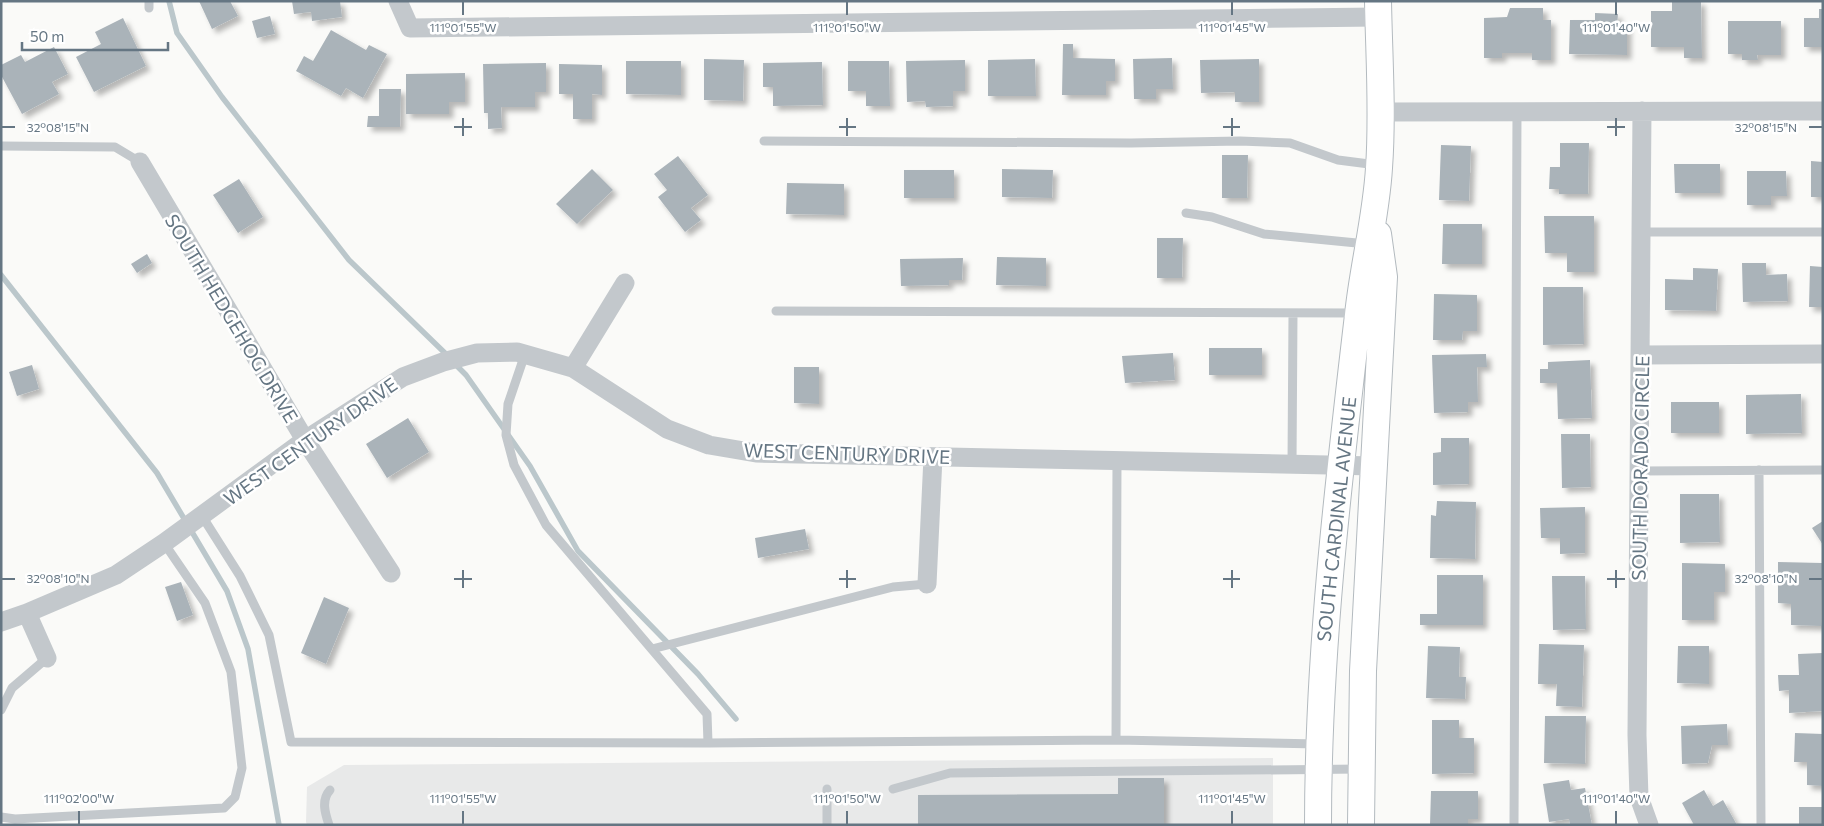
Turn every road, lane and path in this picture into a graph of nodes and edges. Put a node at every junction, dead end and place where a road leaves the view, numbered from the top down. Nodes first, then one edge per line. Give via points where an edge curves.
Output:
1 (398, 1) edge
2 (1378, 9) edge
3 (1517, 111) junction
4 (1642, 111) junction
5 (1823, 111) edge
6 (1380, 112) junction
7 (764, 141) dead end
8 (1, 146) edge
9 (140, 162) joint
10 (1380, 165) junction
11 (1186, 213) dead end
12 (1375, 216) junction
13 (1641, 232) junction
14 (1823, 232) edge
15 (1370, 245) junction
16 (625, 283) dead end
17 (776, 311) dead end
18 (1293, 313) junction
19 (1358, 314) junction
20 (525, 354) junction
21 (1823, 354) edge
22 (1641, 355) junction
23 (573, 368) junction
24 (306, 440) junction
25 (933, 457) junction
26 (1117, 460) junction
27 (1292, 464) junction
28 (1340, 465) junction
29 (1375, 466) junction
30 (1759, 470) junction
31 (1823, 470) edge
32 (1640, 471) junction
33 (202, 516) junction
34 (164, 543) junction
35 (391, 573) dead end
36 (927, 584) joint
37 (27, 613) junction
38 (1, 622) edge
39 (652, 649) junction
40 (47, 658) joint
41 (1, 710) edge
42 (1116, 740) junction
43 (708, 743) junction
44 (1318, 756) junction
45 (1361, 769) junction
46 (826, 789) dead end
47 (893, 789) dead end
48 (330, 790) dead end
49 (1, 817) edge
50 (329, 825) edge
51 (827, 825) edge
52 (1318, 825) edge
53 (1361, 825) edge
54 (1514, 825) edge
55 (1649, 825) edge
56 (1760, 825) edge

1 - 2 street via 410,28
2 - 6 main road, SOUTH CARDINAL AVENUE
3 - 4 street
3 - 6 street
3 - 54 lane
4 - 5 street
4 - 13 street, SOUTH DORADO CIRCLE
6 - 10 main road, SOUTH CARDINAL AVENUE
7 - 10 lane via 1131,143 1240,140 1290,143 1338,160
8 - 9 lane via 115,147
9 - 24 street, SOUTH HEDGEHOG DRIVE
10 - 12 main road, SOUTH CARDINAL AVENUE
11 - 15 lane via 1212,217 1264,234
12 - 15 main road, SOUTH CARDINAL AVENUE
12 - 29 main road, SOUTH CARDINAL AVENUE via 1384,277
13 - 14 lane
13 - 22 street, SOUTH DORADO CIRCLE
15 - 19 main road, SOUTH CARDINAL AVENUE via 1362,276
16 - 23 street
17 - 18 lane
18 - 19 lane
18 - 27 lane
19 - 28 main road, SOUTH CARDINAL AVENUE
20 - 23 street, WEST CENTURY DRIVE
20 - 24 street, WEST CENTURY DRIVE via 477,352 403,377
20 - 39 lane via 508,404 506,435 514,465 546,525
21 - 22 street
22 - 32 street, SOUTH DORADO CIRCLE
23 - 25 street, WEST CENTURY DRIVE via 667,429 710,444 756,453
24 - 33 street, WEST CENTURY DRIVE
24 - 35 street, SOUTH HEDGEHOG DRIVE
25 - 26 street, WEST CENTURY DRIVE
25 - 36 street
26 - 27 street, WEST CENTURY DRIVE
26 - 42 lane
27 - 28 street, WEST CENTURY DRIVE
28 - 29 street, WEST CENTURY DRIVE
28 - 44 main road, SOUTH CARDINAL AVENUE via 1325,615
29 - 45 main road, SOUTH CARDINAL AVENUE via 1363,671
30 - 31 lane
30 - 32 lane
30 - 56 lane
32 - 55 street, SOUTH DORADO CIRCLE via 1637,735 1639,797
33 - 34 street, WEST CENTURY DRIVE
33 - 43 lane via 240,576 269,635 291,742
34 - 37 street, WEST CENTURY DRIVE via 116,575
34 - 49 lane via 204,603 231,672 242,768 235,797 224,808
36 - 39 lane via 893,587
37 - 38 street, WEST CENTURY DRIVE
37 - 40 street
39 - 43 lane via 707,714
40 - 41 lane via 12,688
42 - 43 lane
42 - 44 lane
44 - 45 lane
44 - 47 lane via 950,773
44 - 52 main road, SOUTH CARDINAL AVENUE
45 - 53 main road, SOUTH CARDINAL AVENUE
46 - 51 lane
48 - 50 lane via 324,804

